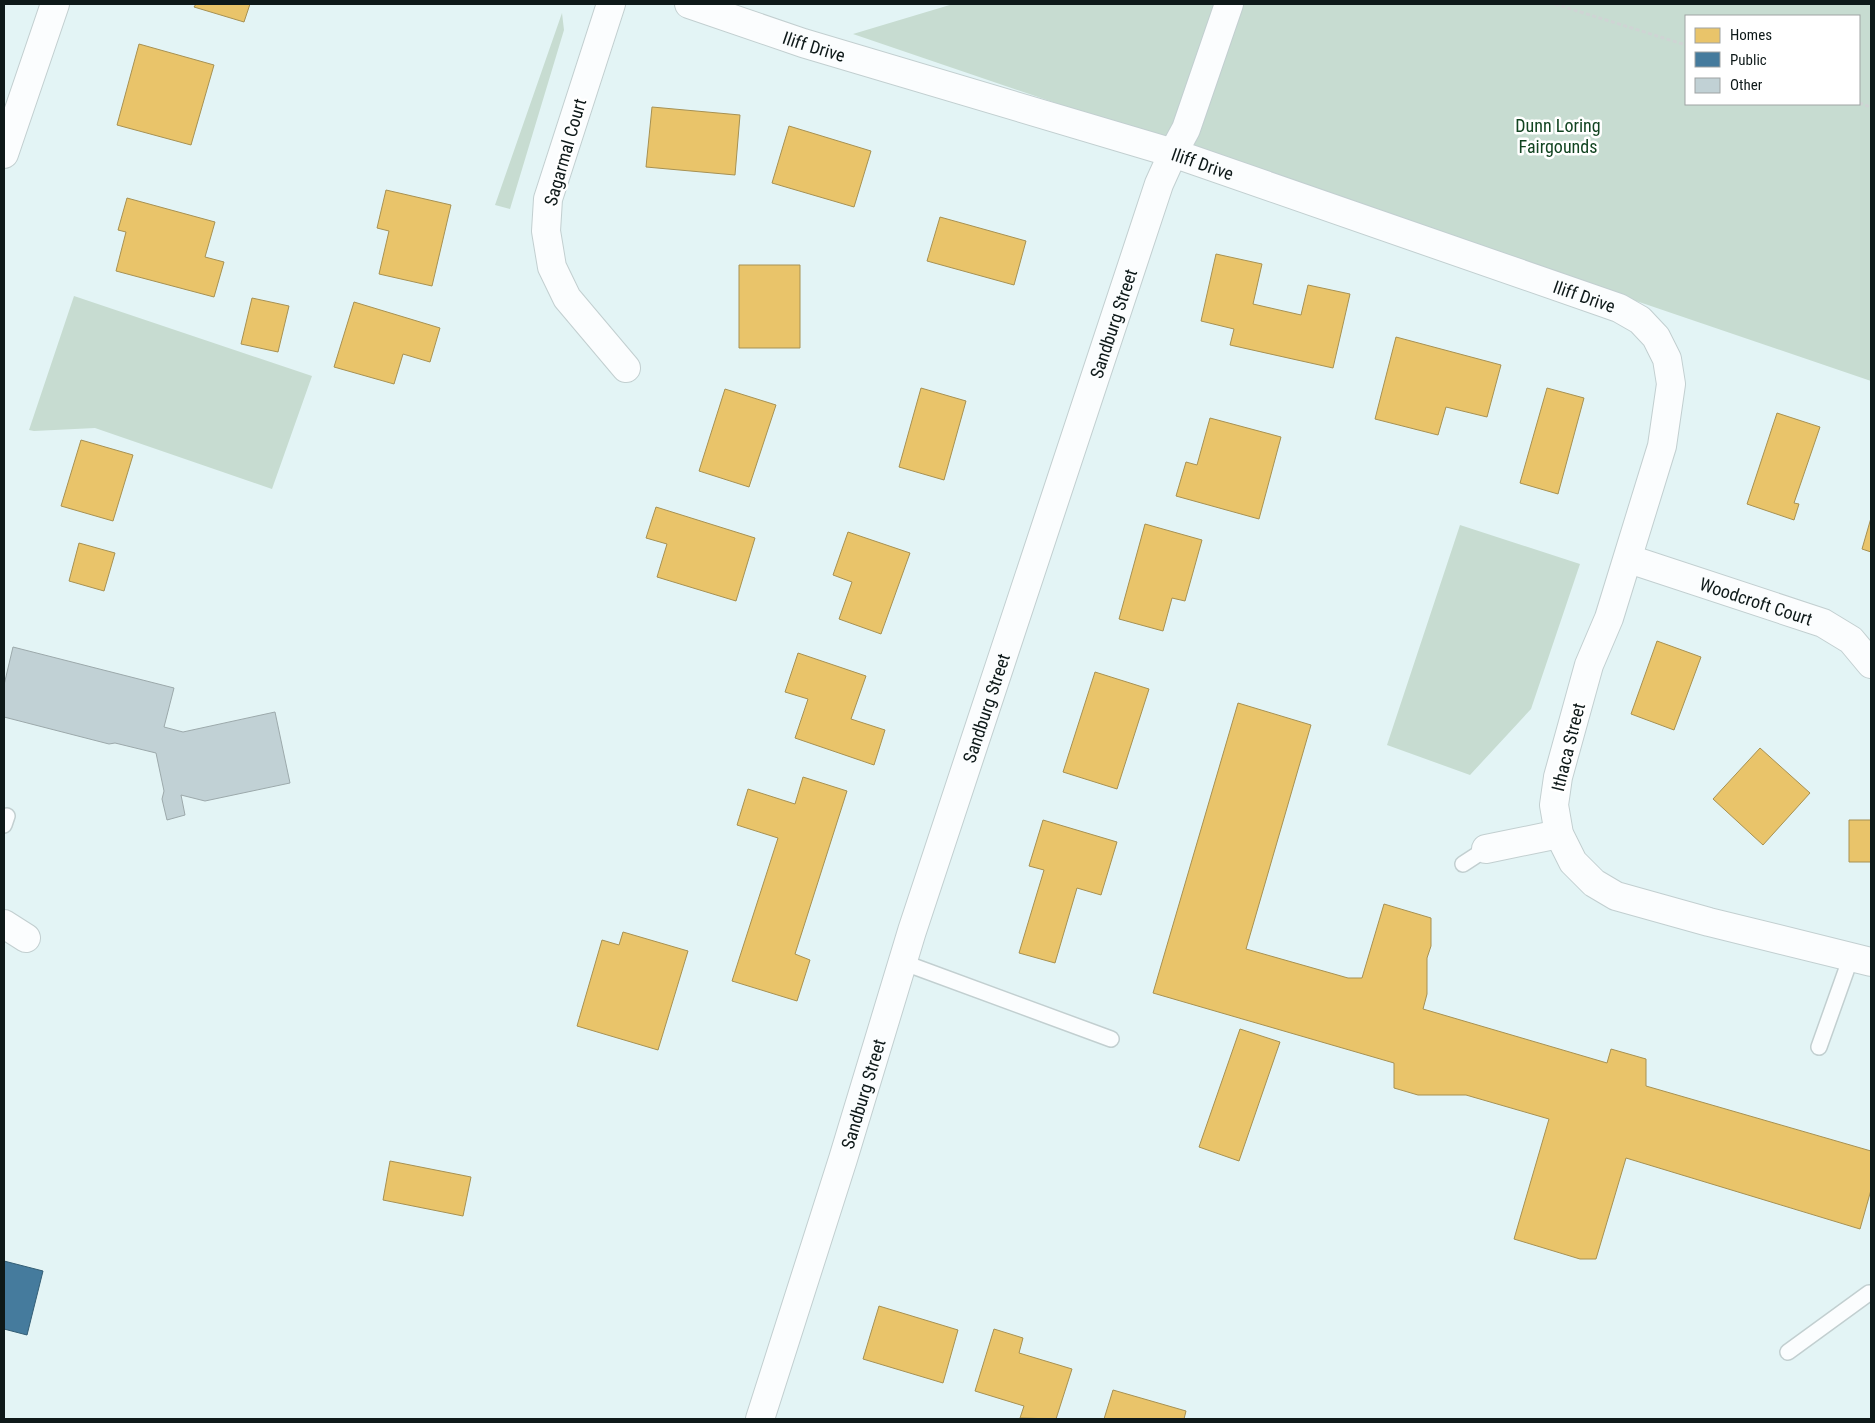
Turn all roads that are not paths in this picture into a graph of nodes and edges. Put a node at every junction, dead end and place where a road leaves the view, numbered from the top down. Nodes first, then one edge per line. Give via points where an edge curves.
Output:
1 (55, 4) edge
2 (611, 4) edge
3 (689, 4) edge
4 (1229, 4) edge
5 (4, 154) edge
6 (1173, 154) junction
7 (626, 368) dead end
8 (1671, 384) joint
9 (1628, 559) junction
10 (1871, 664) edge
11 (1559, 834) junction
12 (1486, 849) joint
13 (1463, 864) dead end
14 (1861, 959) edge
15 (902, 962) junction
16 (1111, 1039) dead end
17 (1819, 1047) dead end
18 (1870, 1290) edge
19 (1788, 1352) dead end
20 (760, 1419) edge

1 - 5 street
2 - 7 street, Sagarmal Court via 548,199 546,231 552,266 567,298
3 - 6 street, Iliff Drive via 803,42
4 - 6 street, Sandburg Street via 1186,129
6 - 8 street, Iliff Drive via 1619,308 1640,320 1656,337 1667,359
6 - 15 street, Sandburg Street via 1159,184
8 - 9 street, Ithaca Street via 1662,446
9 - 10 street, Woodcroft Court via 1823,623 1851,640
9 - 11 street, Ithaca Street via 1609,618 1589,665 1558,777 1554,805
11 - 12 street
11 - 14 street, Ithaca Street via 1573,862 1594,883 1616,896
12 - 13 lane
14 - 17 lane
15 - 16 lane
15 - 20 street, Sandburg Street
18 - 19 lane

